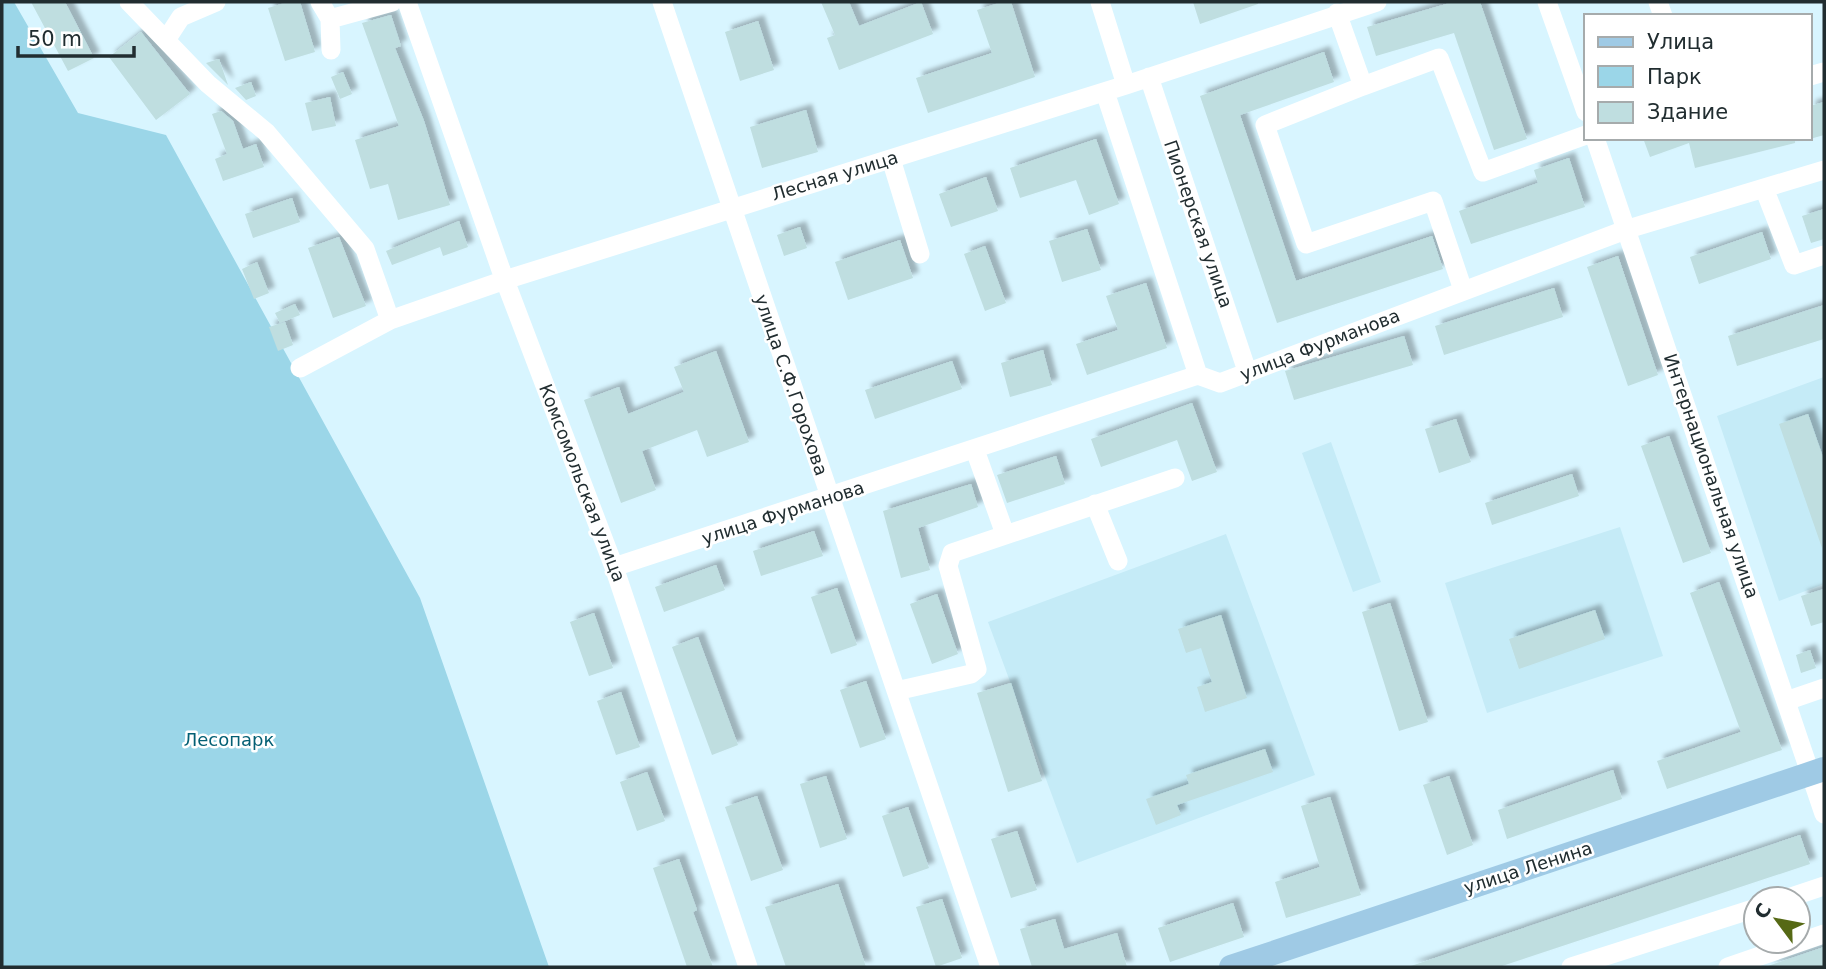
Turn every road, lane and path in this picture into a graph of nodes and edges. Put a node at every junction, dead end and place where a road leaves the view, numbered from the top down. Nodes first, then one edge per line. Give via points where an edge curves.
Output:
1 (129, 2) edge
2 (216, 2) edge
3 (392, 2) edge
4 (407, 2) edge
5 (662, 2) edge
6 (1100, 2) edge
7 (1377, 2) edge
8 (1547, 2) edge
9 (325, 10) edge
10 (1338, 13) junction
11 (166, 40) junction
12 (331, 50) dead end
13 (1149, 77) junction
14 (1126, 85) junction
15 (1363, 86) junction
16 (1104, 92) junction
17 (1584, 106) edge
18 (1584, 136) edge
19 (1596, 140) edge
20 (891, 159) junction
21 (1824, 170) edge
22 (1764, 188) junction
23 (730, 209) junction
24 (1628, 229) junction
25 (920, 254) dead end
26 (1824, 254) edge
27 (505, 280) junction
28 (1464, 290) junction
29 (390, 320) junction
30 (300, 368) dead end
31 (1247, 371) junction
32 (1198, 376) junction
33 (975, 450) junction
34 (1175, 478) dead end
35 (830, 499) junction
36 (1095, 504) junction
37 (1005, 534) junction
38 (1118, 561) dead end
39 (614, 567) junction
40 (1824, 688) edge
41 (896, 691) junction
42 (1786, 701) junction
43 (1817, 771) edge
44 (1824, 814) edge
45 (1742, 912) edge
46 (1824, 934) edge
47 (748, 967) edge
48 (990, 967) edge
49 (1231, 967) edge
50 (1571, 967) edge
51 (1728, 967) edge

1 - 11 street
2 - 11 street via 181,17
3 - 9 street
4 - 27 street, Комсомольская улица
5 - 23 street, улица С.Ф.Горохова
6 - 14 street
7 - 10 street, Лесная улица
8 - 17 street
9 - 12 street
10 - 13 street, Лесная улица
10 - 15 street
11 - 29 street via 208,84 266,132 365,249
13 - 14 street, Лесная улица
13 - 31 street, Пионерская улица
14 - 16 street, Лесная улица
15 - 18 street via 1439,58 1483,172
15 - 28 street via 1265,125 1306,244 1433,201
16 - 20 street, Лесная улица
16 - 32 street
19 - 24 street, Интернациональная улица
20 - 23 street, Лесная улица
20 - 25 street
21 - 22 street, улица Фурманова
22 - 24 street, улица Фурманова
22 - 26 street via 1794,265
23 - 27 street, Лесная улица
23 - 35 street, улица С.Ф.Горохова
24 - 28 street, улица Фурманова
24 - 42 street, Интернациональная улица
27 - 29 street, Лесная улица
27 - 39 street, Комсомольская улица
28 - 31 street, улица Фурманова
29 - 30 street, Лесная улица
31 - 32 street, улица Фурманова via 1220,383
32 - 33 street, улица Фурманова
33 - 35 street, улица Фурманова
33 - 37 street
34 - 36 street
35 - 39 street, улица Фурманова
35 - 41 street, улица С.Ф.Горохова
36 - 37 street
36 - 38 street
37 - 41 street via 956,550 947,561 976,671
39 - 47 street, Комсомольская улица
40 - 42 street
41 - 48 street, улица С.Ф.Горохова
42 - 43 street, Интернациональная улица
43 - 44 street, Интернациональная улица
43 - 49 main road, улица Ленина
45 - 50 street
46 - 51 street

